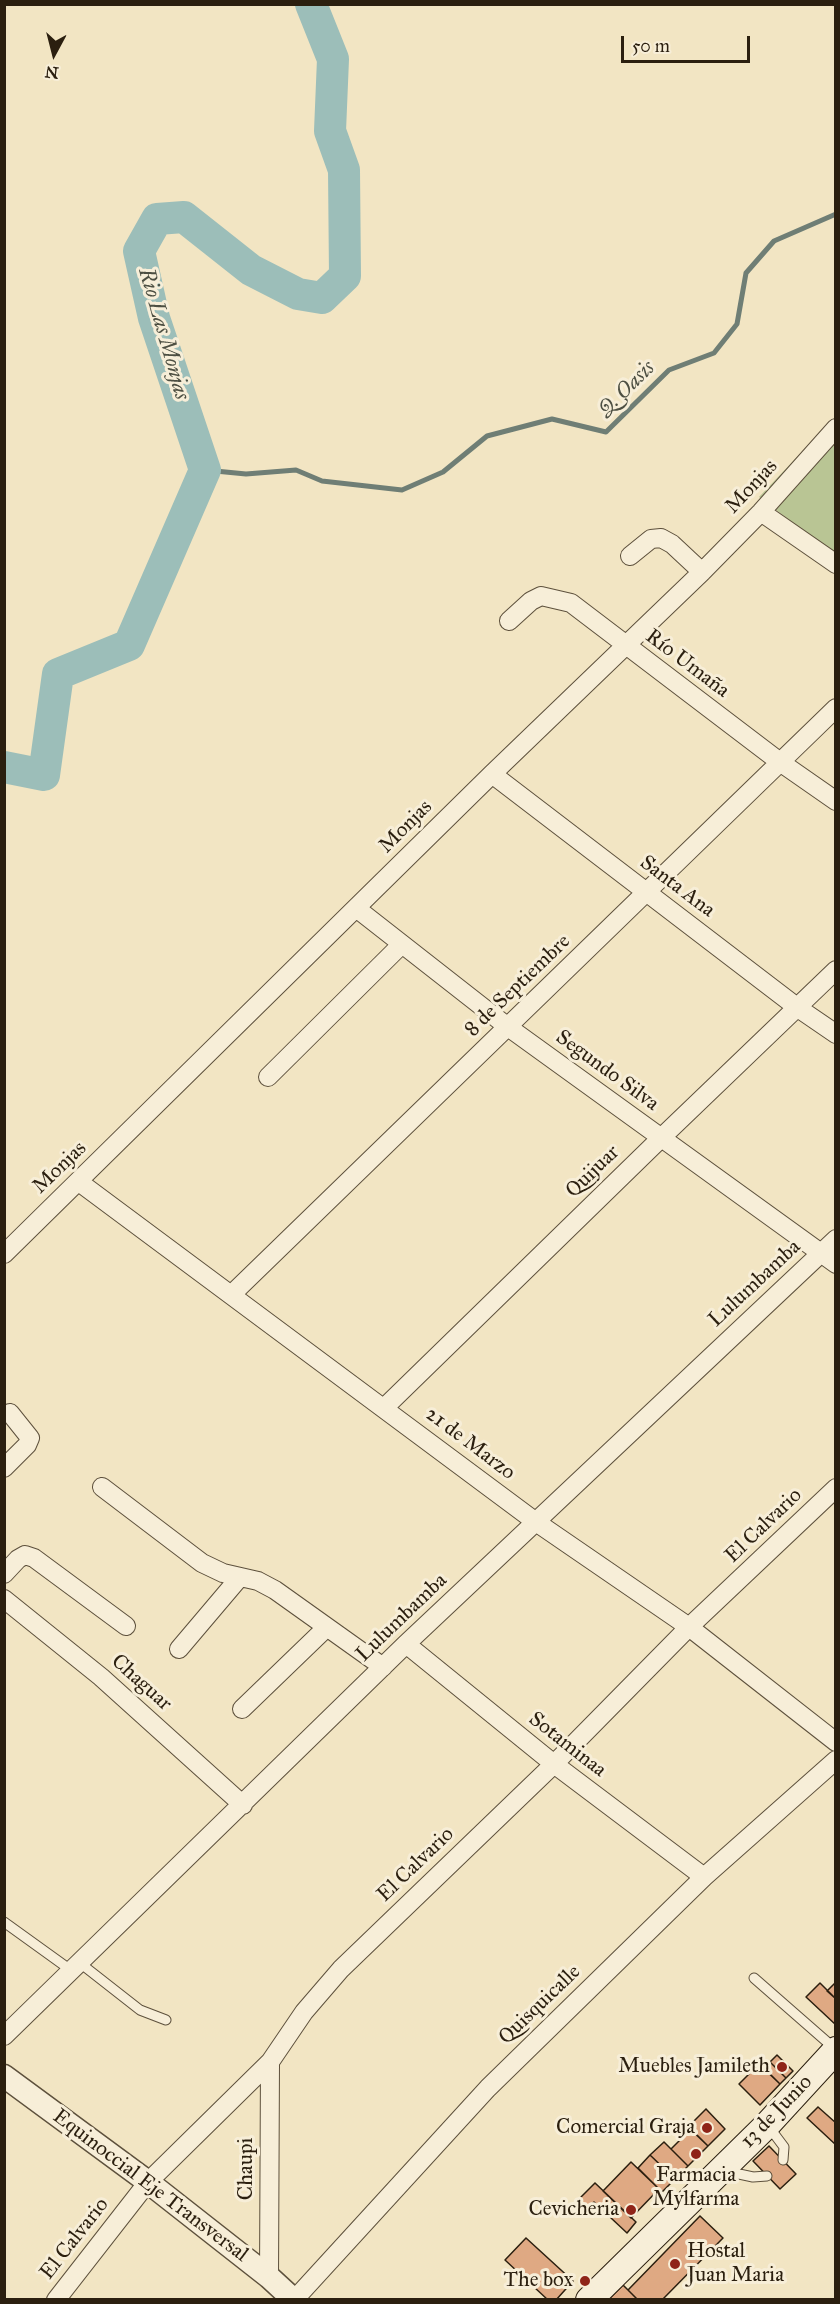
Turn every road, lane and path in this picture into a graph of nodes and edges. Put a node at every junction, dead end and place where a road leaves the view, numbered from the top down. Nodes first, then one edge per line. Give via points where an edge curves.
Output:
1 (836, 428) edge
2 (761, 512) junction
3 (630, 556) dead end
4 (836, 564) edge
5 (702, 572) junction
6 (509, 621) dead end
7 (625, 645) junction
8 (836, 708) edge
9 (780, 762) junction
10 (492, 774) junction
11 (836, 801) edge
12 (646, 892) junction
13 (356, 908) junction
14 (402, 944) junction
15 (836, 970) edge
16 (798, 1008) junction
17 (508, 1027) junction
18 (836, 1034) edge
19 (268, 1077) dead end
20 (661, 1138) junction
21 (79, 1182) junction
22 (836, 1239) edge
23 (820, 1253) junction
24 (4, 1254) edge
25 (836, 1264) edge
26 (231, 1295) junction
27 (384, 1408) junction
28 (10, 1413) dead end
29 (4, 1468) edge
30 (102, 1487) dead end
31 (836, 1488) edge
32 (536, 1521) junction
33 (4, 1574) edge
34 (240, 1577) junction
35 (4, 1599) edge
36 (126, 1626) dead end
37 (690, 1627) junction
38 (327, 1628) junction
39 (406, 1644) junction
40 (178, 1649) dead end
41 (383, 1667) junction
42 (242, 1709) dead end
43 (836, 1742) edge
44 (836, 1760) edge
45 (554, 1764) junction
46 (243, 1805) junction
47 (704, 1877) junction
48 (4, 1922) edge
49 (76, 1967) junction
50 (754, 1978) dead end
51 (166, 2020) dead end
52 (4, 2036) edge
53 (835, 2050) edge
54 (270, 2062) junction
55 (4, 2076) edge
56 (767, 2125) junction
57 (783, 2160) dead end
58 (720, 2170) junction
59 (767, 2176) dead end
60 (148, 2182) junction
61 (269, 2277) junction
62 (56, 2299) edge
63 (294, 2300) edge
64 (589, 2300) edge

1 - 2 street, Monjas
2 - 4 street
2 - 5 street, Monjas
3 - 5 street via 651,539 661,538 672,543
5 - 7 street, Monjas
6 - 7 street, Río Umaña via 541,596 556,598 571,603
7 - 9 street, Río Umaña
7 - 10 street, Monjas
8 - 9 street, 8 de Septiembre
9 - 11 street, Río Umaña
9 - 12 street, 8 de Septiembre
10 - 12 street, Santa Ana
10 - 13 street, Monjas
12 - 16 street, Santa Ana
12 - 17 street, 8 de Septiembre
13 - 14 street, Segundo Silva
13 - 21 street, Monjas
14 - 17 street, Segundo Silva
14 - 19 street
15 - 16 street, Quijuar
16 - 18 street, Santa Ana
16 - 20 street, Quijuar
17 - 20 street, Segundo Silva
17 - 26 street, 8 de Septiembre
20 - 23 street, Segundo Silva
20 - 27 street, Quijuar
21 - 24 street, Monjas
21 - 26 street, 21 de Marzo
22 - 23 street, Lulumbamba
23 - 25 street, Segundo Silva
23 - 32 street, Lulumbamba
26 - 27 street, 21 de Marzo
27 - 32 street, 21 de Marzo
28 - 29 street via 30,1438
30 - 34 street via 202,1563
31 - 37 street, El Calvario
32 - 37 street, 21 de Marzo
32 - 39 street, Lulumbamba
33 - 36 street via 25,1555 34,1558
34 - 38 street via 275,1590
34 - 40 street
35 - 46 street, Chaguar via 101,1677
37 - 43 street, 21 de Marzo
37 - 45 street, El Calvario
38 - 41 street
38 - 42 street
39 - 41 street, Lulumbamba
39 - 45 street, Sotaminaa
41 - 46 street, Lulumbamba
44 - 47 street, Quisquicalle
45 - 47 street, Sotaminaa
45 - 54 street, El Calvario via 341,1969 304,2012
46 - 49 street, Lulumbamba
47 - 63 street, Quisquicalle via 488,2088
48 - 49 lane
49 - 51 lane via 140,2010
49 - 52 street, Lulumbamba
50 - 53 lane
53 - 56 main road, 13 de Junio
54 - 60 street, El Calvario
54 - 61 street, Chaupi
55 - 60 street, Equinoccial Eje Transversal
56 - 57 lane via 784,2147
56 - 58 main road, 13 de Junio
58 - 59 lane
58 - 64 main road, 13 de Junio
60 - 61 street, Equinoccial Eje Transversal
60 - 62 street, El Calvario
61 - 63 street, Equinoccial Eje Transversal

